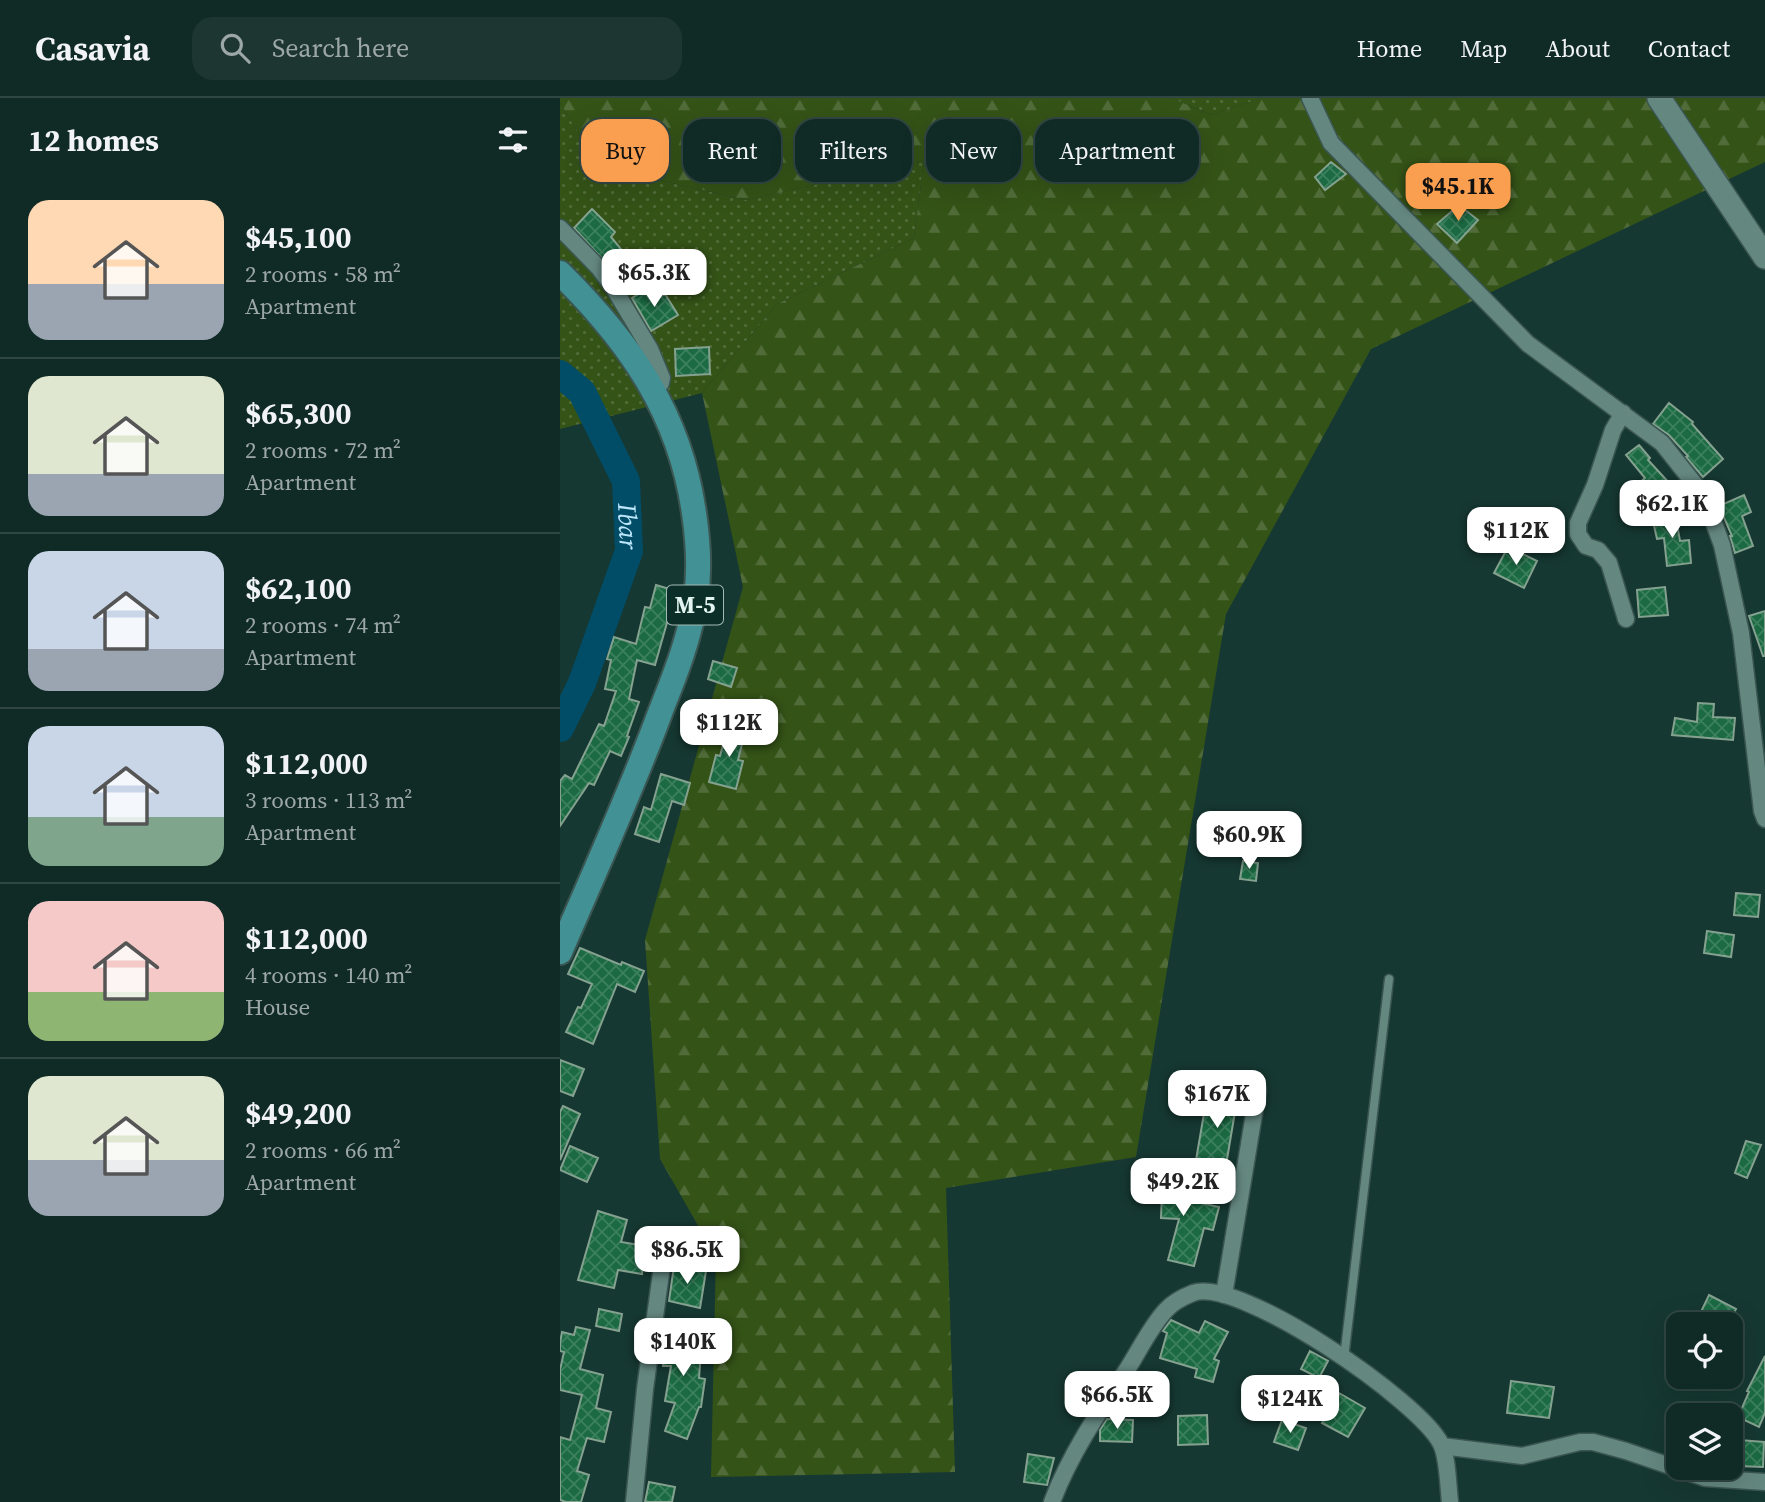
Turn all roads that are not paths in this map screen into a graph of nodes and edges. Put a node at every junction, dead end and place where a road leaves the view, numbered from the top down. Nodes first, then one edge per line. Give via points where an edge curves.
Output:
1 (1310, 98) edge
2 (1659, 98) edge
3 (560, 228) edge
4 (1765, 257) edge
5 (560, 273) edge
6 (654, 390) junction
7 (1623, 413) junction
8 (1626, 618) dead end
9 (1765, 819) edge
10 (560, 952) edge
11 (1389, 979) dead end
12 (1258, 1090) dead end
13 (662, 1266) dead end
14 (1224, 1295) junction
15 (1345, 1358) junction
16 (1442, 1446) junction
17 (1765, 1482) edge
18 (634, 1502) edge
19 (1052, 1502) edge
20 (1450, 1502) edge

1 - 7 street via 1331,143 1528,344
2 - 4 main road
3 - 6 street via 599,268 650,349 662,378
5 - 6 main road, M-5 via 610,326
6 - 10 main road, M-5 via 682,458 691,494 698,563 696,596 689,634 646,752
7 - 8 street via 1578,523 1578,534 1609,563
7 - 9 street via 1662,443 1704,496 1722,544 1741,633
11 - 15 lane
12 - 14 street
13 - 18 street
14 - 15 street via 1283,1319
14 - 19 street via 1197,1292 1167,1308 1083,1438
15 - 16 street via 1405,1405
16 - 17 street via 1522,1456 1593,1442 1706,1478
16 - 20 street

